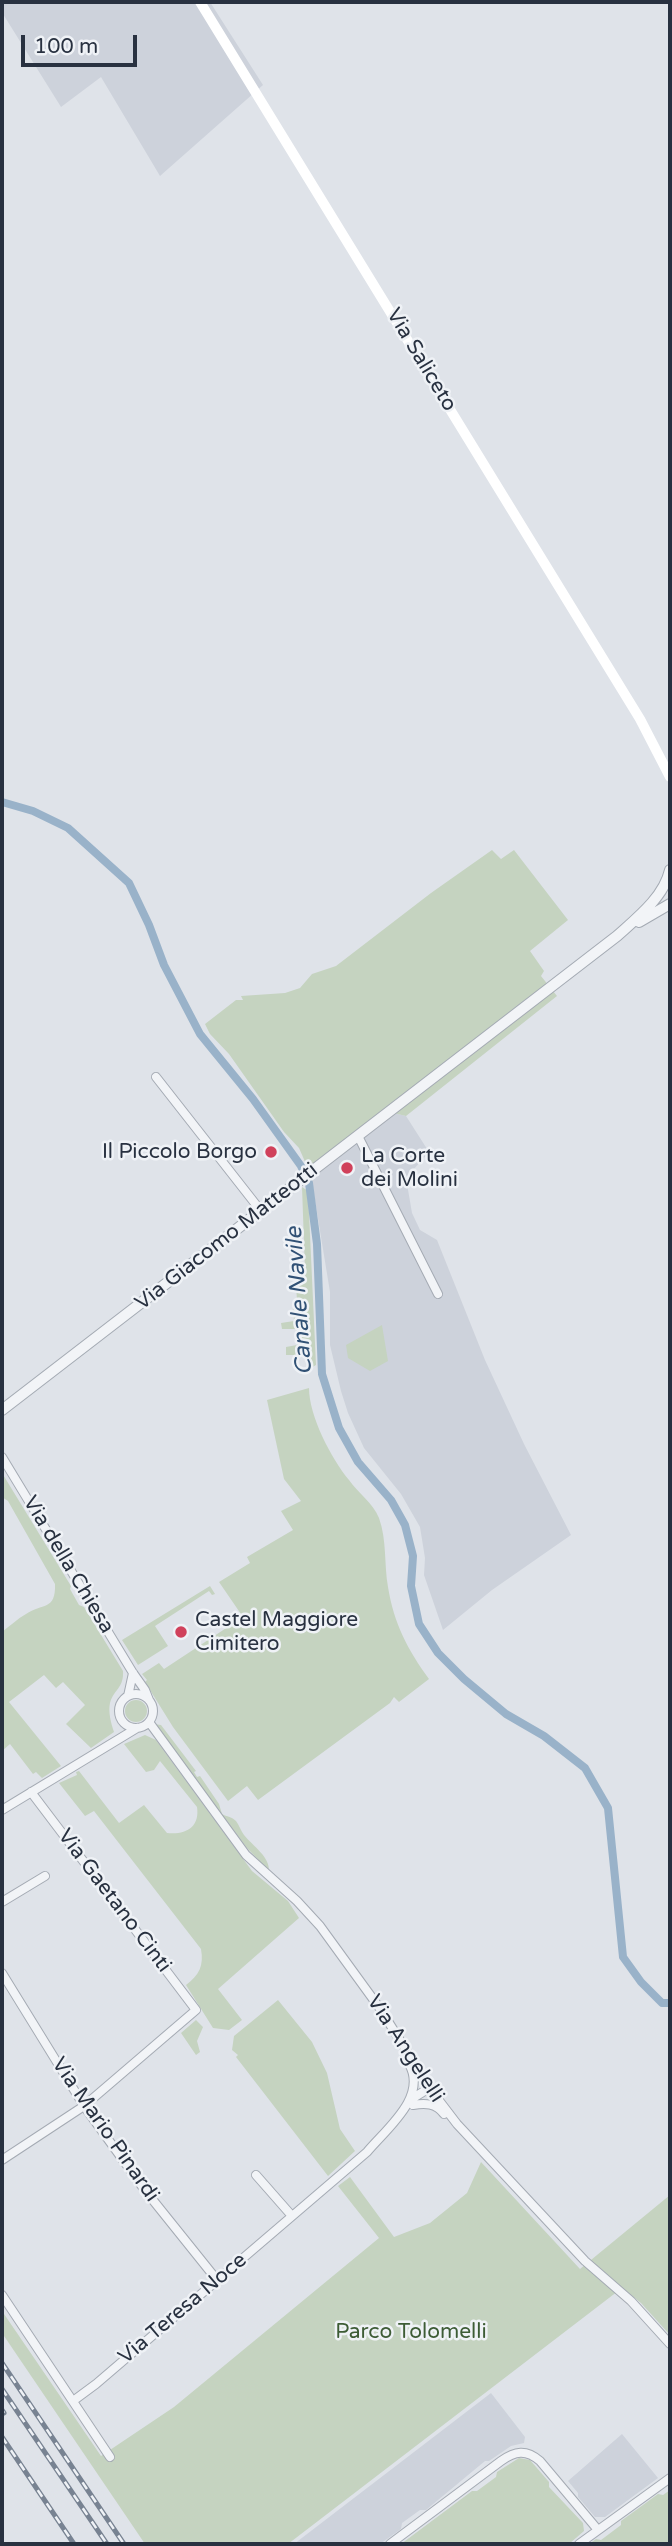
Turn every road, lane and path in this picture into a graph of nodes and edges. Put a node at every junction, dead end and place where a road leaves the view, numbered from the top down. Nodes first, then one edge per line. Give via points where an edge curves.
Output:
1 (200, 2) edge
2 (640, 719) junction
3 (670, 764) edge
4 (670, 777) edge
5 (670, 870) edge
6 (670, 904) edge
7 (617, 936) junction
8 (156, 1077) dead end
9 (358, 1136) junction
10 (261, 1211) junction
11 (438, 1294) dead end
12 (2, 1410) edge
13 (2, 1457) edge
14 (133, 1673) junction
15 (128, 1696) junction
16 (149, 1700) junction
17 (123, 1723) junction
18 (143, 1726) junction
19 (114, 1742) junction
20 (31, 1792) junction
21 (2, 1810) edge
22 (45, 1876) dead end
23 (2, 1902) edge
24 (2, 1973) edge
25 (385, 2017) junction
26 (431, 2090) junction
27 (410, 2104) junction
28 (83, 2106) junction
29 (469, 2136) junction
30 (2, 2160) edge
31 (256, 2175) dead end
32 (292, 2216) junction
33 (217, 2280) junction
34 (2, 2295) edge
35 (670, 2344) edge
36 (73, 2401) junction
37 (110, 2457) dead end
38 (670, 2477) edge
39 (598, 2530) junction
40 (390, 2544) edge
41 (579, 2544) edge

1 - 2 main road, Via Saliceto
2 - 3 main road, Via Saliceto
2 - 4 main road, Via Saliceto
5 - 7 street, Via Giacomo Matteotti via 656,897
6 - 7 street, Via Giacomo Matteotti
7 - 9 street, Via Giacomo Matteotti
8 - 10 street
9 - 10 street, Via Giacomo Matteotti
9 - 11 street
10 - 12 street, Via Giacomo Matteotti
13 - 14 street, Via della Chiesa
14 - 15 street
14 - 16 street, Via della Chiesa
15 - 16 street
15 - 17 street via 119,1708
16 - 18 street via 153,1712
17 - 18 street via 132,1728
17 - 19 street
18 - 19 street
18 - 25 street, Via Angelelli via 159,1738 246,1855 310,1913
19 - 20 street
20 - 21 street
20 - 28 street, Via Gaetano Cinti via 196,2010
22 - 23 street
24 - 28 street, Via Mario Pinardi
25 - 26 street, Via Angelelli
25 - 27 street via 413,2070
26 - 27 street, Via Teresa Noce
26 - 29 street, Via Angelelli
27 - 29 street via 440,2109
27 - 32 street, Via Teresa Noce via 367,2152
28 - 30 street
28 - 33 street, Via Mario Pinardi
29 - 35 street, Via Angelelli
31 - 32 street
32 - 33 street, Via Teresa Noce
33 - 36 street, Via Teresa Noce
34 - 36 street
36 - 37 street
38 - 39 street
39 - 40 street via 540,2460 517,2452
39 - 41 street

